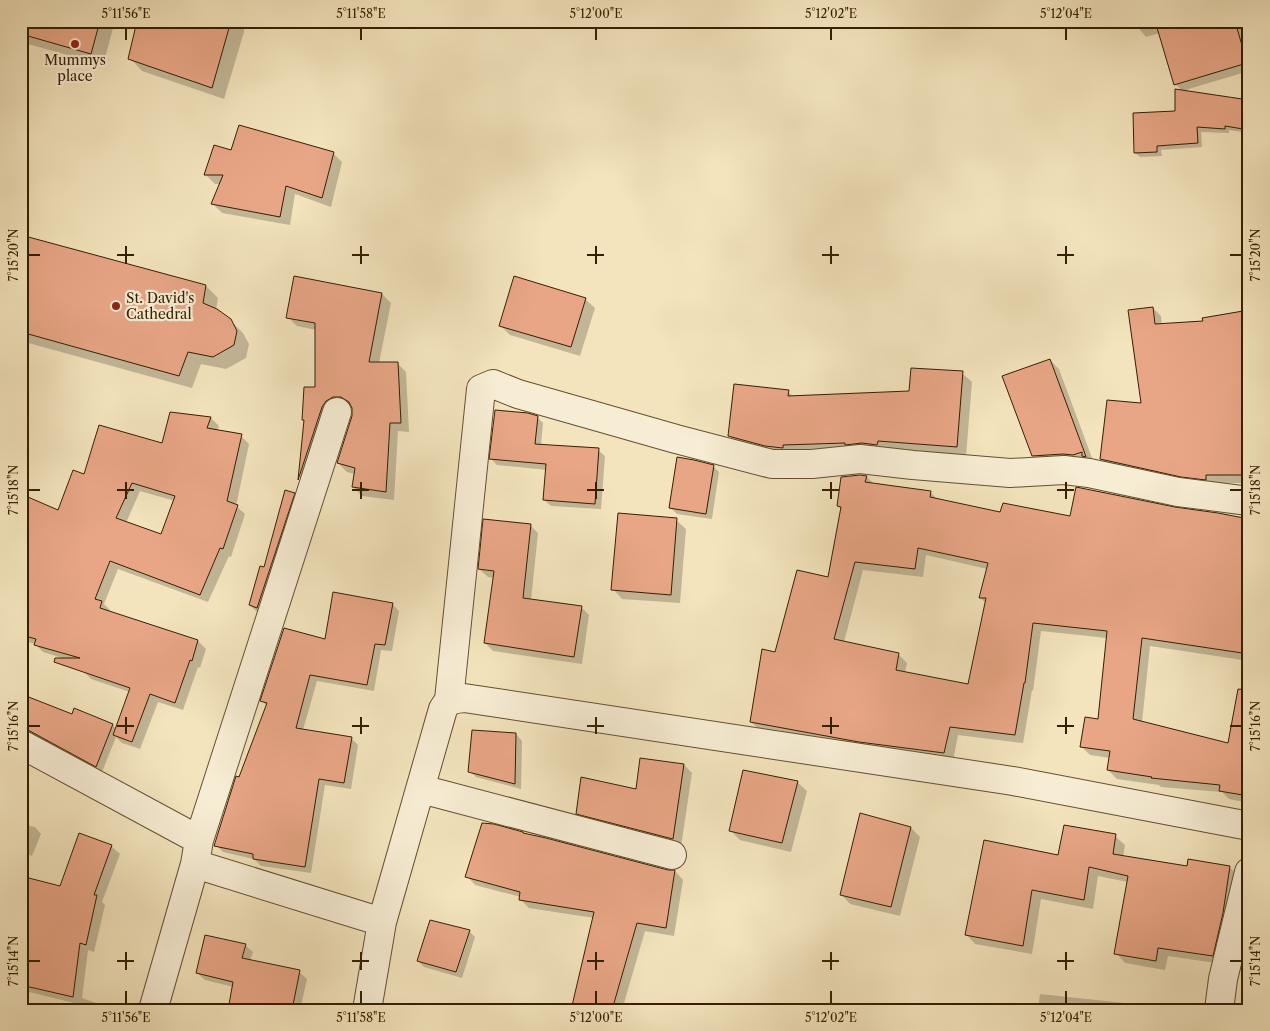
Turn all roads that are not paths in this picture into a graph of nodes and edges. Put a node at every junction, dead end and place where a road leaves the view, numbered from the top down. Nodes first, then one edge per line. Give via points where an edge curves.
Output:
1 (337, 412) dead end
2 (1249, 501) edge
3 (449, 700) junction
4 (21, 744) edge
5 (420, 789) junction
6 (1249, 826) edge
7 (197, 852) junction
8 (672, 855) dead end
9 (1249, 872) edge
10 (382, 922) junction
11 (152, 1010) edge
12 (367, 1010) edge
13 (1219, 1010) edge

1 - 7 street
2 - 3 street via 1178,492 1064,470 1010,473 860,459 772,464 536,399 493,384 481,389
3 - 5 street via 443,709
3 - 6 street via 464,698 1013,781
4 - 7 street
5 - 8 street
5 - 10 street
7 - 10 street
7 - 11 street
9 - 13 street via 1223,979
10 - 12 street

